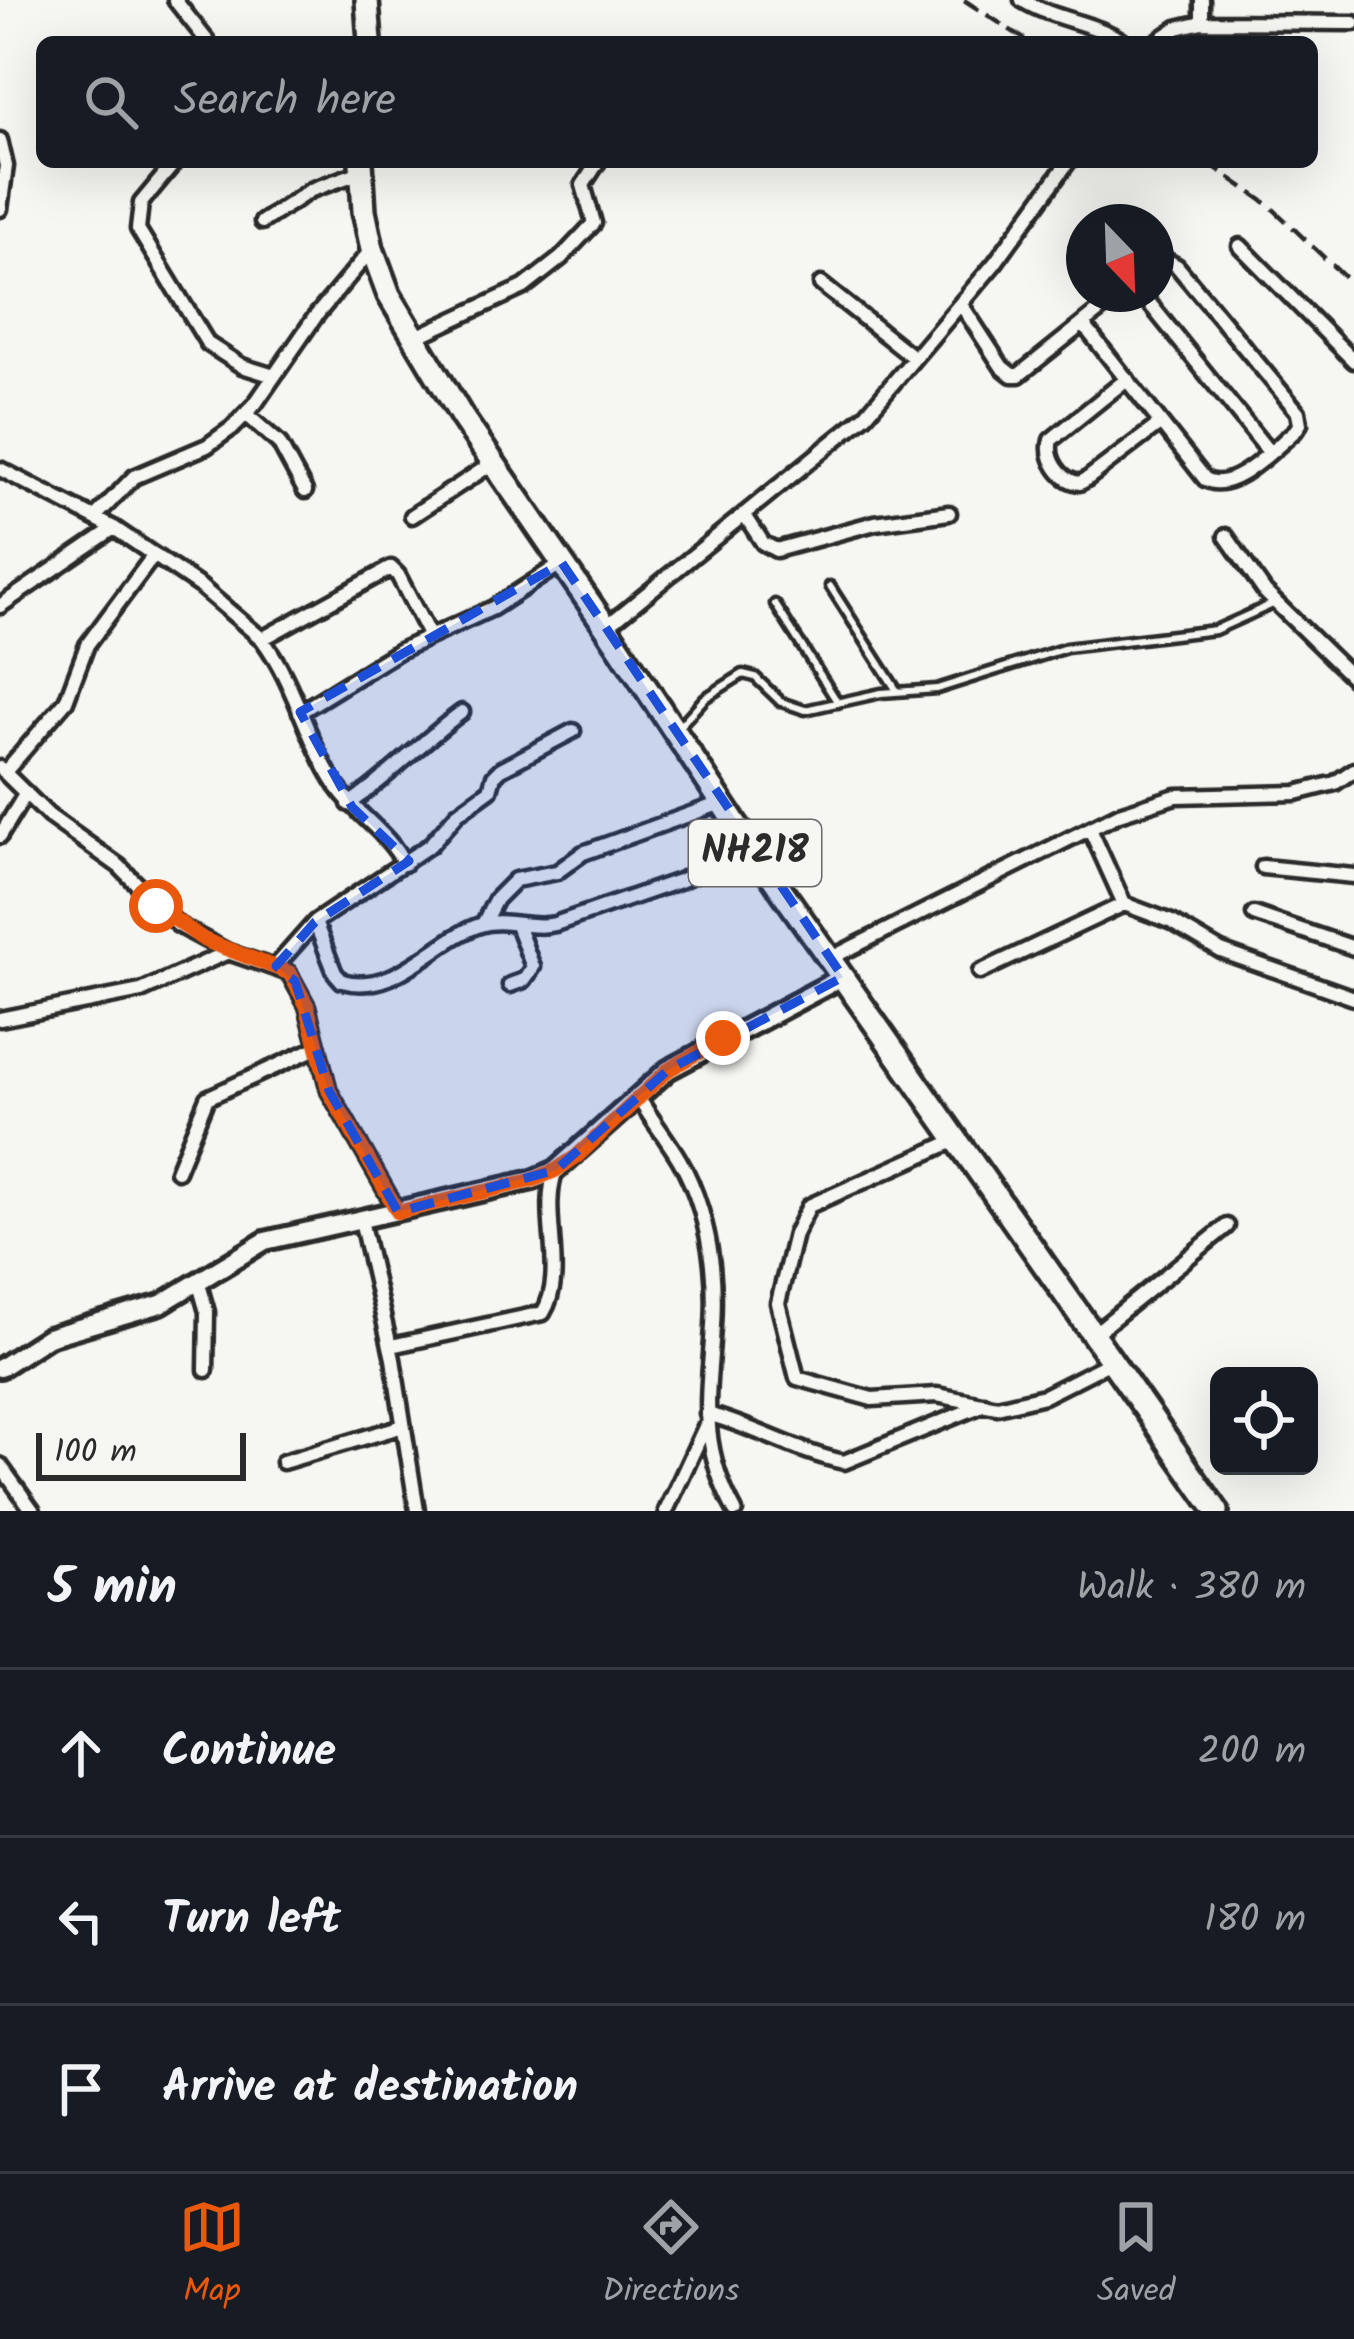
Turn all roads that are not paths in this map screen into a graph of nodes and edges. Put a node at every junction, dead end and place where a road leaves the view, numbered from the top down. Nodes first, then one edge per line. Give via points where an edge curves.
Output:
1 (175, 0) edge
2 (367, 0) edge
3 (1022, 0) edge
4 (1202, 0) edge
5 (1202, 22) junction
6 (1354, 23) edge
7 (203, 36) edge
8 (370, 36) edge
9 (1112, 36) edge
10 (1165, 36) edge
11 (0, 140) edge
12 (170, 168) edge
13 (359, 168) edge
14 (361, 168) edge
15 (594, 168) edge
16 (1059, 168) edge
17 (0, 209) edge
18 (262, 222) dead end
19 (1240, 246) dead end
20 (372, 250) junction
21 (1174, 264) edge
22 (821, 284) dead end
23 (961, 304) junction
24 (1098, 312) edge
25 (1156, 312) edge
26 (1083, 324) junction
27 (414, 338) junction
28 (914, 358) junction
29 (1354, 361) edge
30 (274, 376) junction
31 (1126, 379) junction
32 (246, 414) junction
33 (1161, 423) junction
34 (1269, 452) junction
35 (493, 463) junction
36 (0, 469) edge
37 (305, 491) dead end
38 (949, 513) dead end
39 (744, 514) junction
40 (412, 516) dead end
41 (95, 517) junction
42 (114, 528) junction
43 (1226, 536) dead end
44 (154, 555) junction
45 (562, 563) junction
46 (830, 586) dead end
47 (1276, 603) junction
48 (775, 604) dead end
49 (0, 606) edge
50 (606, 627) junction
51 (429, 635) junction
52 (262, 639) junction
53 (1354, 679) edge
54 (897, 691) junction
55 (838, 703) junction
56 (300, 712) junction
57 (462, 712) dead end
58 (573, 730) dead end
59 (674, 731) junction
60 (2, 770) edge
61 (1354, 770) edge
62 (26, 793) junction
63 (721, 803) junction
64 (349, 804) junction
65 (1090, 830) junction
66 (0, 836) edge
67 (753, 849) junction
68 (404, 864) junction
69 (1263, 867) dead end
70 (1354, 875) edge
71 (1124, 904) junction
72 (1254, 914) dead end
73 (315, 922) junction
74 (483, 924) junction
75 (517, 925) junction
76 (1354, 948) edge
77 (228, 952) junction
78 (276, 966) junction
79 (837, 968) junction
80 (980, 972) dead end
81 (510, 985) dead end
82 (1354, 998) edge
83 (0, 1019) edge
84 (318, 1047) junction
85 (638, 1096) junction
86 (956, 1141) junction
87 (556, 1170) junction
88 (178, 1171) dead end
89 (398, 1212) junction
90 (361, 1220) junction
91 (1227, 1226) dead end
92 (199, 1284) junction
93 (1094, 1334) junction
94 (391, 1346) junction
95 (1113, 1361) junction
96 (0, 1367) edge
97 (206, 1370) dead end
98 (985, 1404) junction
99 (706, 1420) junction
100 (404, 1426) junction
101 (283, 1462) dead end
102 (0, 1466) edge
103 (33, 1511) edge
104 (417, 1511) edge
105 (666, 1511) edge
106 (735, 1511) edge
107 (1217, 1511) edge

1 - 7 street
2 - 8 highway
3 - 9 street
4 - 5 street
5 - 6 street
5 - 10 street
11 - 17 street
12 - 30 street via 141,203 138,229 208,344
13 - 18 street
14 - 20 highway, NH218
15 - 27 street via 583,185 594,217 589,232 524,287
16 - 23 street
19 - 29 street
20 - 27 highway, NH218
20 - 30 street
21 - 34 street via 1298,412 1295,431
22 - 28 street
23 - 26 street via 1012,375
23 - 28 street
24 - 26 street
25 - 34 street
26 - 31 street
27 - 35 highway, NH218
28 - 39 street via 866,416
30 - 32 street
31 - 33 street
31 - 33 street via 1052,440 1052,460 1067,480 1087,479
32 - 37 street via 279,443
32 - 41 street via 207,446 134,477
33 - 34 street via 1213,484 1229,483
35 - 40 street
35 - 45 highway, NH218
36 - 41 street
38 - 39 street via 776,550
39 - 50 street
41 - 42 street
42 - 44 street
42 - 49 street
43 - 47 street
44 - 52 street
44 - 60 street via 87,645 66,701
45 - 50 highway, NH218
45 - 51 street via 493,608
46 - 54 lane
47 - 53 street
47 - 54 lane via 1215,629 1066,648 938,689
48 - 55 lane
50 - 59 highway, NH218
51 - 52 street via 391,568
51 - 56 street
52 - 56 street
54 - 55 lane
55 - 59 lane via 793,708 743,674
56 - 64 street
57 - 64 street
58 - 68 street via 501,769 483,797
59 - 63 highway, NH218
60 - 62 street
61 - 65 street via 1296,793 1177,796
62 - 66 street
62 - 77 street via 178,925
63 - 67 highway, NH218
63 - 74 street via 583,853 557,872 515,880
64 - 68 street
65 - 71 street
65 - 79 street
67 - 75 street via 556,924
67 - 79 highway, NH218
68 - 73 street
69 - 70 street
71 - 80 street
71 - 82 street via 1221,951
72 - 76 street
73 - 74 street via 335,973 353,984 421,964
73 - 78 street
74 - 75 street
75 - 81 street via 532,967
77 - 78 street
77 - 83 street via 141,991
78 - 84 street via 295,981
79 - 85 street
79 - 86 highway, NH218
84 - 88 street via 207,1098
84 - 89 street via 329,1091
85 - 87 street
85 - 99 street via 679,1158 705,1223 713,1312
86 - 93 highway, NH218
86 - 98 street via 809,1206 778,1303 797,1378 872,1399 937,1395
87 - 89 street
87 - 94 street via 542,1312
89 - 90 street
90 - 92 street via 265,1241
90 - 94 street
91 - 93 street
92 - 96 street via 161,1304 48,1337
92 - 97 street
93 - 95 highway, NH218
94 - 100 street
95 - 98 street via 1044,1396
95 - 107 highway, NH218
98 - 99 street via 844,1462 735,1421
99 - 105 street
99 - 106 street
100 - 101 street
100 - 104 street
102 - 103 street

